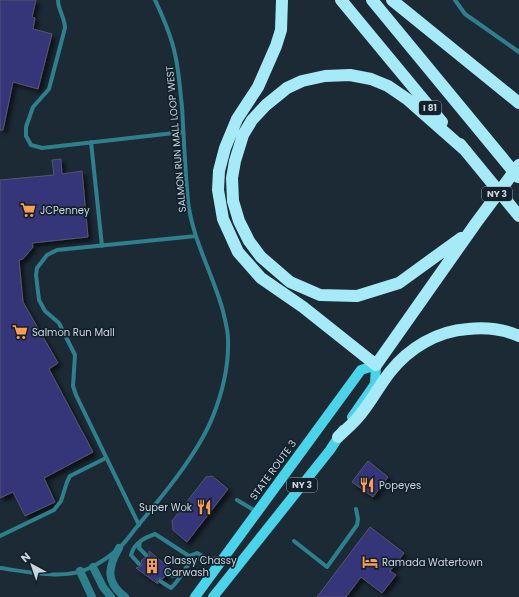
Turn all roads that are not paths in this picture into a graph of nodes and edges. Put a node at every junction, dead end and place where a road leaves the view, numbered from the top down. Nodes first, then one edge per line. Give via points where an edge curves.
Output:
1 (58, 0) edge
2 (155, 0) edge
3 (282, 0) edge
4 (341, 0) edge
5 (372, 0) edge
6 (392, 0) edge
7 (455, 0) edge
8 (519, 52) edge
9 (519, 103) edge
10 (183, 132) junction
11 (91, 142) junction
12 (466, 151) junction
13 (519, 165) edge
14 (519, 178) edge
15 (519, 216) edge
16 (472, 228) junction
17 (196, 236) junction
18 (102, 246) junction
19 (519, 336) edge
20 (376, 365) junction
21 (338, 437) junction
22 (106, 458) junction
23 (236, 500) dead end
24 (356, 509) dead end
25 (257, 512) junction
26 (139, 525) junction
27 (0, 536) edge
28 (294, 541) dead end
29 (140, 542) junction
30 (119, 548) junction
31 (146, 555) dead end
32 (224, 558) junction
33 (207, 559) junction
34 (139, 564) dead end
35 (93, 567) junction
36 (0, 568) edge
37 (80, 571) junction
38 (168, 572) dead end
39 (183, 572) junction
40 (160, 581) dead end
41 (203, 586) junction
42 (92, 597) edge
43 (111, 597) edge
44 (125, 597) edge
45 (190, 597) edge
46 (195, 597) edge
47 (213, 597) edge

1 - 11 lane via 65,23 64,30 49,89 33,107 26,127 26,136 31,145 42,148
2 - 10 lane, SALMON RUN MALL LOOP WEST via 166,24 175,55
3 - 20 highway via 281,30 276,46 258,87 237,119 225,148 219,171 218,190 223,219 238,252 261,278 303,307
4 - 12 highway, I 81
5 - 14 highway, I 81
6 - 9 highway
7 - 8 lane via 465,14
10 - 11 lane
10 - 17 lane, SALMON RUN MALL LOOP WEST via 188,203
11 - 18 lane
12 - 15 highway, I 81
12 - 16 highway via 407,99 388,86 350,75 325,76 302,81 287,88 252,120 243,135 235,161 232,178 233,201 249,241 261,257 290,282 320,295 357,296 399,283
13 - 16 highway, STATE ROUTE 3 / NY 3
16 - 20 highway, STATE ROUTE 3 / NY 3
17 - 18 lane
17 - 26 lane, SALMON RUN MALL LOOP WEST via 226,322 228,338 224,384 213,417 203,436
18 - 22 lane via 53,251 39,264 36,276 40,304 59,323 75,355 73,386
19 - 21 highway via 484,328 458,330 428,340 410,352 390,371 360,415
20 - 21 main road, NY 3 via 375,384
20 - 25 main road, STATE ROUTE 3 / NY 3 via 361,370
21 - 47 main road, NY 3
22 - 26 lane
22 - 27 lane via 70,476 59,505 54,510
23 - 25 lane
24 - 28 lane via 357,525 327,566
25 - 32 main road, STATE ROUTE 3 / NY 3
26 - 30 lane, SALMON RUN MALL LOOP WEST
29 - 31 lane via 139,548
29 - 33 lane via 143,538 156,534 189,556 197,553
29 - 34 lane via 132,550 131,555
30 - 35 lane, SALMON RUN MALL LOOP WEST
30 - 44 street via 110,566 110,574 113,585
32 - 33 lane
32 - 41 main road, STATE ROUTE 3 / NY 3
33 - 39 lane via 193,558
35 - 37 lane, SALMON RUN MALL LOOP WEST
35 - 43 street
36 - 37 lane, SALMON RUN MALL LOOP WEST via 60,574
37 - 42 street
38 - 39 lane via 173,576
39 - 40 lane via 180,580 171,588
41 - 45 street
41 - 46 main road, STATE ROUTE 3 / NY 3

